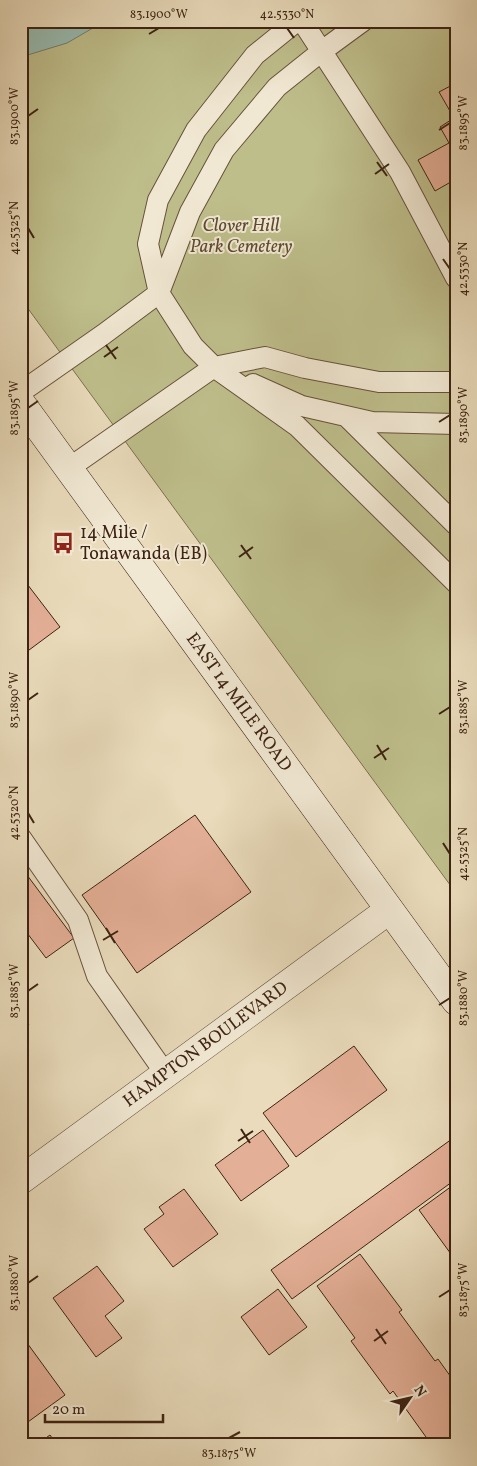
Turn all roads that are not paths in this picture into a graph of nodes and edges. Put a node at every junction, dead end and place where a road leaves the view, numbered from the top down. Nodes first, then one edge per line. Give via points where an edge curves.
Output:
1 (297, 21) edge
2 (302, 21) edge
3 (363, 21) edge
4 (322, 51) junction
5 (456, 278) edge
6 (159, 293) junction
7 (214, 367) junction
8 (456, 382) edge
9 (21, 392) edge
10 (346, 416) junction
11 (26, 418) edge
12 (456, 424) edge
13 (69, 468) junction
14 (456, 526) edge
15 (456, 583) edge
16 (21, 838) edge
17 (389, 910) junction
18 (456, 1001) edge
19 (165, 1073) junction
20 (21, 1180) edge

1 - 6 lane via 255,55 196,130 158,200 148,244
2 - 4 lane
3 - 4 lane
4 - 5 lane via 400,172
4 - 6 lane via 277,87 224,150 190,212
6 - 7 lane via 193,346
6 - 9 lane
7 - 8 lane via 265,357 379,382
7 - 10 lane via 302,406
7 - 13 lane
7 - 15 lane via 297,426
10 - 12 lane via 372,422
10 - 14 lane
11 - 13 main road, EAST 14 MILE ROAD
13 - 17 main road, EAST 14 MILE ROAD
16 - 19 lane via 78,920 96,976
17 - 18 main road, EAST 14 MILE ROAD
17 - 19 main road, HAMPTON BOULEVARD
19 - 20 main road, HAMPTON BOULEVARD

